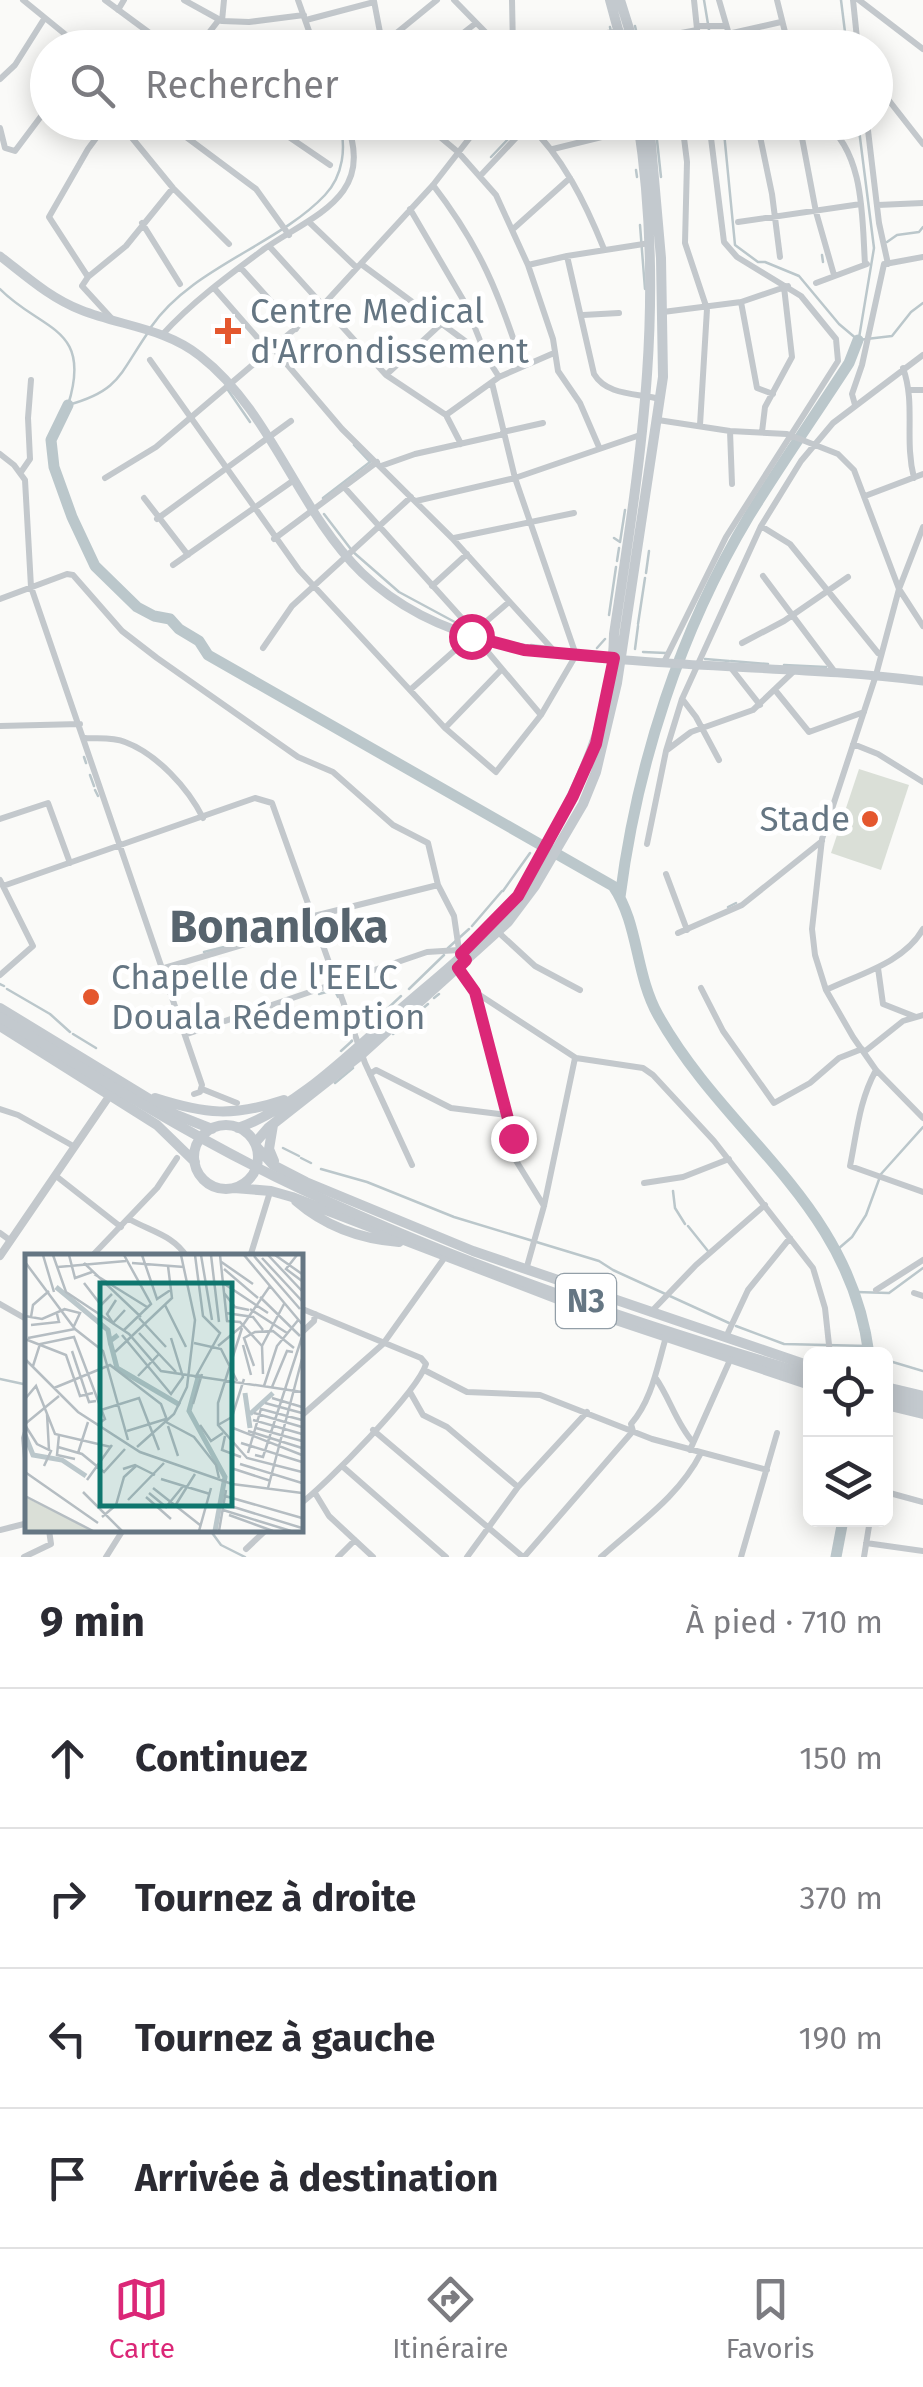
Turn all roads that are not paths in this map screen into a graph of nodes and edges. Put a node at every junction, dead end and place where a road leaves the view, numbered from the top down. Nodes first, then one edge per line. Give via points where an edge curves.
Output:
1 (105, 0) edge
2 (124, 0) edge
3 (184, 0) edge
4 (224, 0) edge
5 (298, 0) edge
6 (437, 0) edge
7 (454, 0) edge
8 (512, 0) edge
9 (523, 0) edge
10 (610, 0) edge
11 (620, 0) edge
12 (694, 0) edge
13 (719, 0) edge
14 (777, 0) edge
15 (856, 0) edge
16 (374, 1) edge
17 (28, 2) edge
18 (118, 10) junction
19 (514, 10) junction
20 (305, 17) junction
21 (44, 19) junction
22 (220, 21) junction
23 (476, 22) junction
24 (781, 22) junction
25 (697, 28) junction
26 (37, 30) edge
27 (58, 30) edge
28 (145, 30) edge
29 (212, 30) edge
30 (310, 30) edge
31 (380, 30) edge
32 (402, 30) edge
33 (466, 30) edge
34 (483, 30) edge
35 (514, 30) edge
36 (624, 30) joint
37 (691, 30) edge
38 (727, 30) junction
39 (783, 30) edge
40 (857, 30) edge
41 (30, 42) edge
42 (923, 49) edge
43 (0, 79) edge
44 (893, 106) edge
45 (0, 128) edge
46 (30, 130) edge
47 (96, 140) edge
48 (134, 140) edge
49 (190, 140) edge
50 (294, 140) edge
51 (353, 140) edge
52 (444, 140) edge
53 (468, 140) edge
54 (513, 140) edge
55 (544, 140) edge
56 (583, 140) edge
57 (643, 140) edge
58 (644, 140) edge
59 (684, 140) edge
60 (711, 140) edge
61 (760, 140) edge
62 (802, 140) edge
63 (839, 140) edge
64 (869, 140) edge
65 (923, 144) edge
66 (553, 148) junction
67 (458, 152) junction
68 (330, 164) dead end
69 (481, 175) junction
70 (570, 178) junction
71 (434, 185) junction
72 (173, 188) junction
73 (923, 203) edge
74 (862, 204) junction
75 (878, 205) junction
76 (410, 209) junction
77 (816, 212) junction
78 (775, 218) junction
79 (738, 222) dead end
80 (142, 223) junction
81 (310, 223) junction
82 (512, 230) junction
83 (289, 235) junction
84 (229, 244) dead end
85 (650, 244) junction
86 (269, 246) junction
87 (604, 249) junction
88 (0, 256) edge
89 (567, 256) junction
90 (923, 257) edge
91 (780, 258) dead end
92 (884, 264) junction
93 (528, 265) junction
94 (359, 266) junction
95 (240, 267) junction
96 (834, 275) junction
97 (88, 277) junction
98 (816, 282) dead end
99 (180, 284) dead end
100 (786, 286) junction
101 (214, 288) junction
102 (741, 302) junction
103 (323, 305) junction
104 (707, 309) junction
105 (663, 312) junction
106 (619, 313) dead end
107 (582, 315) junction
108 (114, 321) junction
109 (442, 323) junction
110 (296, 329) junction
111 (155, 332) junction
112 (272, 350) junction
113 (554, 353) junction
114 (923, 356) edge
115 (487, 358) junction
116 (150, 360) dead end
117 (522, 366) junction
118 (902, 368) junction
119 (386, 376) junction
120 (31, 380) dead end
121 (496, 380) junction
122 (230, 384) junction
123 (911, 390) junction
124 (923, 390) edge
125 (773, 394) junction
126 (648, 396) junction
127 (660, 398) junction
128 (855, 405) junction
129 (446, 415) junction
130 (193, 416) junction
131 (291, 420) dead end
132 (658, 420) junction
133 (543, 423) dead end
134 (700, 425) junction
135 (730, 431) junction
136 (762, 432) junction
137 (504, 433) junction
138 (644, 433) junction
139 (796, 436) junction
140 (268, 439) junction
141 (812, 443) junction
142 (460, 444) junction
143 (600, 448) junction
144 (0, 454) edge
145 (379, 464) junction
146 (228, 469) junction
147 (21, 472) junction
148 (923, 474) edge
149 (105, 478) dead end
150 (515, 478) junction
151 (914, 478) junction
152 (294, 480) junction
153 (732, 484) dead end
154 (344, 487) junction
155 (865, 496) junction
156 (144, 498) dead end
157 (413, 499) junction
158 (255, 509) junction
159 (314, 510) junction
160 (574, 513) dead end
161 (157, 518) junction
162 (529, 524) junction
163 (376, 525) junction
164 (761, 526) junction
165 (923, 527) edge
166 (452, 538) junction
167 (274, 539) junction
168 (346, 554) junction
169 (467, 554) junction
170 (188, 555) junction
171 (173, 565) dead end
172 (763, 576) dead end
173 (848, 576) dead end
174 (312, 584) junction
175 (31, 586) junction
176 (432, 586) junction
177 (899, 588) junction
178 (829, 592) junction
179 (0, 598) edge
180 (509, 602) junction
181 (794, 616) junction
182 (923, 626) edge
183 (476, 637) junction
184 (742, 643) dead end
185 (263, 648) dead end
186 (556, 654) junction
187 (879, 654) junction
188 (576, 656) junction
189 (617, 658) junction
190 (667, 662) junction
191 (695, 664) junction
192 (731, 668) junction
193 (502, 669) junction
194 (794, 670) junction
195 (835, 672) junction
196 (876, 675) junction
197 (923, 681) edge
198 (410, 690) junction
199 (775, 690) junction
200 (682, 699) junction
201 (760, 705) junction
202 (864, 712) junction
203 (542, 715) junction
204 (80, 724) junction
205 (0, 726) edge
206 (445, 728) junction
207 (702, 728) junction
208 (85, 738) junction
209 (854, 744) junction
210 (666, 751) junction
211 (719, 760) dead end
212 (923, 782) edge
213 (202, 818) junction
214 (0, 819) edge
215 (822, 842) junction
216 (647, 844) dead end
217 (120, 846) junction
218 (70, 863) junction
219 (541, 866) junction
220 (666, 874) dead end
221 (2, 883) edge
222 (438, 885) junction
223 (316, 919) junction
224 (687, 930) junction
225 (497, 931) junction
226 (678, 933) dead end
227 (923, 933) edge
228 (461, 958) junction
229 (878, 968) junction
230 (161, 969) junction
231 (0, 974) edge
232 (337, 984) junction
233 (700, 988) dead end
234 (580, 990) dead end
235 (826, 990) junction
236 (475, 992) junction
237 (0, 1008) edge
238 (0, 1016) edge
239 (920, 1016) edge
240 (0, 1026) edge
241 (187, 1034) junction
242 (361, 1050) junction
243 (863, 1051) junction
244 (576, 1058) junction
245 (876, 1070) junction
246 (370, 1074) junction
247 (136, 1092) junction
248 (110, 1096) junction
249 (294, 1097) junction
250 (237, 1103) dead end
251 (0, 1110) edge
252 (507, 1115) junction
253 (923, 1118) edge
254 (273, 1125) junction
255 (238, 1128) junction
256 (212, 1129) junction
257 (256, 1145) junction
258 (75, 1146) junction
259 (177, 1158) dead end
260 (729, 1159) junction
261 (195, 1162) junction
262 (412, 1164) dead end
263 (282, 1170) junction
264 (56, 1176) junction
265 (644, 1183) dead end
266 (234, 1188) junction
267 (271, 1191) junction
268 (923, 1192) edge
269 (765, 1205) junction
270 (544, 1206) junction
271 (129, 1220) junction
272 (121, 1227) junction
273 (0, 1233) edge
274 (790, 1238) junction
275 (11, 1242) junction
276 (94, 1254) edge
277 (185, 1254) edge
278 (251, 1254) edge
279 (0, 1256) edge
280 (445, 1257) junction
281 (923, 1260) edge
282 (526, 1271) junction
283 (876, 1290) dead end
284 (914, 1294) dead end
285 (923, 1296) edge
286 (0, 1304) edge
287 (302, 1309) edge
288 (650, 1313) junction
289 (315, 1314) junction
290 (25, 1318) edge
291 (302, 1332) edge
292 (666, 1337) junction
293 (725, 1338) junction
294 (384, 1344) junction
295 (830, 1347) edge
296 (730, 1359) junction
297 (803, 1364) edge
298 (424, 1370) junction
299 (803, 1373) edge
300 (655, 1377) junction
301 (803, 1382) edge
302 (410, 1392) junction
303 (893, 1396) edge
304 (923, 1396) edge
305 (893, 1398) edge
306 (893, 1399) edge
307 (923, 1406) edge
308 (588, 1412) junction
309 (923, 1414) edge
310 (302, 1415) edge
311 (373, 1430) junction
312 (633, 1432) junction
313 (777, 1433) dead end
314 (692, 1446) junction
315 (701, 1453) junction
316 (342, 1466) junction
317 (766, 1470) junction
318 (518, 1487) junction
319 (316, 1492) junction
320 (893, 1494) edge
321 (302, 1502) edge
322 (923, 1502) edge
323 (25, 1524) edge
324 (869, 1527) edge
325 (491, 1528) junction
326 (0, 1530) edge
327 (49, 1532) edge
328 (122, 1532) edge
329 (264, 1532) edge
330 (355, 1540) junction
331 (866, 1543) junction
332 (246, 1549) dead end
333 (923, 1551) edge
334 (109, 1555) edge
335 (24, 1557) edge
336 (338, 1557) edge
337 (373, 1557) edge
338 (446, 1557) edge
339 (467, 1557) edge
340 (524, 1557) edge
341 (602, 1557) edge
342 (740, 1557) edge
343 (864, 1557) edge

1 - 18 street
2 - 18 street
3 - 22 street
4 - 22 street
5 - 20 street
6 - 32 street
7 - 23 street
8 - 19 street
9 - 19 street
10 - 36 main road
11 - 36 main road
12 - 25 street
13 - 38 street
14 - 24 street
15 - 40 street
15 - 42 street
16 - 20 street
16 - 31 street
17 - 21 street
18 - 28 street
19 - 35 street
20 - 22 street
20 - 30 street
21 - 26 street
21 - 27 street
22 - 29 street
23 - 33 street
23 - 34 street
24 - 38 street
24 - 39 street
25 - 37 street
25 - 38 street
41 - 43 street
44 - 65 street
45 - 46 street via 5,148 14,151
47 - 97 street via 49,214
48 - 72 street
49 - 83 street via 256,189
50 - 68 street
51 - 81 street via 351,174 337,199
52 - 67 street
53 - 67 street
54 - 69 street
55 - 66 street
56 - 66 street
57 - 85 main road
58 - 105 main road
59 - 104 street via 685,243
60 - 100 street via 724,242
61 - 78 street
62 - 77 street
63 - 74 street
64 - 75 street
66 - 70 street
67 - 69 street
67 - 71 street
69 - 82 street
70 - 82 street
70 - 87 street
71 - 76 street
71 - 117 street via 491,274
72 - 80 street
72 - 84 street
73 - 75 street
74 - 77 street
74 - 96 street via 867,264
75 - 92 street
76 - 94 street
76 - 115 street via 465,304
77 - 78 street
77 - 96 street
78 - 79 street
78 - 91 street
80 - 97 street
80 - 99 street
81 - 83 street
81 - 94 street
82 - 93 street
83 - 86 street
85 - 87 street
85 - 126 main road
86 - 95 street
86 - 103 street
87 - 89 street
88 - 108 main road via 66,303
89 - 93 street
89 - 107 street
90 - 92 street
92 - 128 street
93 - 113 street
94 - 103 street
94 - 109 street
95 - 101 street
95 - 110 street
96 - 98 street
97 - 108 street via 82,286
100 - 102 street
100 - 125 street via 792,358
100 - 139 street via 829,328 839,348 834,371
101 - 111 street
101 - 112 street
102 - 104 street
102 - 125 street via 757,388
103 - 110 street
103 - 119 street
104 - 105 street
104 - 134 street
105 - 127 main road
106 - 107 street
107 - 126 street via 598,382
108 - 111 main road
109 - 115 street
109 - 119 street
110 - 112 street
111 - 122 main road via 195,352
112 - 122 street
112 - 145 street
113 - 117 street
113 - 143 street via 562,381
114 - 118 street
115 - 121 street
116 - 130 street
117 - 121 street
118 - 123 street
118 - 128 street
119 - 129 street
120 - 147 street via 30,459
121 - 129 street
121 - 137 street
122 - 130 street
122 - 140 main road
123 - 124 street
123 - 151 street via 907,447
125 - 136 street
126 - 127 street
126 - 138 main road
127 - 132 main road
128 - 141 street
129 - 142 street
130 - 146 street
130 - 149 street
131 - 140 street
132 - 134 street
132 - 189 main road
133 - 137 street
134 - 135 street
135 - 136 street
135 - 153 street
136 - 139 street
137 - 142 street
137 - 150 street
138 - 143 street
138 - 189 main road via 614,634
139 - 141 street
139 - 190 street via 726,537
140 - 146 street
140 - 152 main road
141 - 155 street via 847,461
141 - 164 street
142 - 145 street
143 - 150 street
144 - 147 street
145 - 154 street
145 - 157 street
146 - 158 street
146 - 161 street
147 - 175 street
148 - 151 street
150 - 157 street
150 - 162 street
151 - 155 street
152 - 158 street
152 - 159 main road
154 - 159 street
154 - 163 street
155 - 177 street
156 - 161 street
157 - 163 street
157 - 166 street
158 - 167 street
158 - 170 street
159 - 167 street
159 - 168 main road
160 - 162 street
161 - 170 street
162 - 166 street
162 - 188 street
163 - 168 street
163 - 176 street
164 - 178 street via 786,540
164 - 191 street
165 - 177 street
166 - 169 street
167 - 174 street
168 - 174 street
168 - 183 main road via 386,593
169 - 176 street
169 - 180 street
170 - 171 street
172 - 181 street
173 - 178 street
174 - 185 street
174 - 198 street
175 - 179 street
175 - 204 street
175 - 222 street via 73,575 157,658 298,756 333,772 393,825 428,842
176 - 183 street
177 - 182 street
177 - 187 street
178 - 181 street
178 - 187 street
180 - 183 street
180 - 186 street
181 - 184 street
181 - 195 street
183 - 186 main road
183 - 193 street
183 - 198 street
186 - 188 main road
187 - 196 street
188 - 189 main road
188 - 203 street
189 - 190 main road
189 - 219 main road via 596,744
190 - 191 main road
191 - 192 main road
191 - 200 street
192 - 194 main road
192 - 201 street
193 - 203 street
193 - 206 street
194 - 195 main road
194 - 199 street
195 - 196 main road
196 - 197 main road
196 - 202 street
198 - 206 street
199 - 201 street
199 - 202 street via 808,732
200 - 207 street
200 - 210 street
201 - 207 street
202 - 209 street
203 - 206 street via 496,772
204 - 205 street
204 - 208 street
207 - 210 street
207 - 211 street
208 - 213 street via 134,747 190,793
208 - 217 street
209 - 212 street
209 - 215 street
210 - 216 street
213 - 217 street
213 - 223 street via 256,798 272,803
214 - 218 street via 48,803
215 - 224 street via 754,897
215 - 235 street via 812,929
217 - 218 street
217 - 230 street
218 - 221 street
219 - 225 main road via 525,901
219 - 228 main road
220 - 224 street
221 - 231 street via 33,948
222 - 223 street
222 - 228 street via 454,916
223 - 230 street
223 - 232 street
224 - 226 street
225 - 228 main road
225 - 234 street via 535,966
227 - 229 street
228 - 232 street via 427,952
228 - 236 street
228 - 242 main road
229 - 235 street
229 - 239 street via 883,1004
230 - 241 street
232 - 241 street
232 - 242 street
233 - 243 street via 774,1103 839,1058
235 - 243 street
236 - 244 street
236 - 252 street
237 - 247 main road
238 - 299 main road, N3 via 277,1178 528,1282
239 - 243 street
240 - 248 main road
241 - 250 street via 198,1092
242 - 246 street
242 - 249 main road
242 - 254 main road
243 - 245 street
244 - 260 street via 649,1071
244 - 270 street
245 - 253 street
245 - 268 street via 859,1106 850,1166
246 - 252 street via 376,1070 451,1108
246 - 262 street
247 - 249 main road via 221,1114
247 - 256 main road
248 - 258 street
248 - 261 main road via 165,1131
249 - 255 main road
251 - 258 street
252 - 270 street via 518,1165
254 - 257 main road
254 - 263 main road via 269,1149
255 - 256 main road
255 - 257 main road
256 - 261 main road via 198,1143
257 - 263 main road
257 - 266 main road via 255,1172
258 - 264 street
259 - 271 street
260 - 265 street
260 - 269 street
261 - 266 main road via 209,1184
263 - 282 main road
264 - 272 street
264 - 275 street
266 - 267 main road
267 - 278 street
267 - 280 main road
269 - 274 street
269 - 288 street
270 - 282 street
271 - 272 street
271 - 277 street via 166,1234
272 - 276 street
273 - 275 street
274 - 293 street via 748,1290
274 - 295 street via 818,1278
275 - 279 street
280 - 292 main road
280 - 294 street
281 - 283 street
282 - 288 main road
284 - 285 street
286 - 290 street
287 - 289 street
288 - 293 main road
289 - 291 street
289 - 294 street
292 - 296 main road
292 - 300 street
293 - 297 main road
294 - 298 street via 421,1358
294 - 310 street
296 - 301 main road
296 - 314 street
298 - 302 street
298 - 308 street via 467,1392 540,1395
300 - 312 street
300 - 314 street
302 - 311 street
302 - 318 street via 423,1415
303 - 304 main road
305 - 307 main road
306 - 309 main road
308 - 312 street
308 - 318 street
311 - 316 street
311 - 325 street
312 - 314 street
312 - 340 street
313 - 317 street
314 - 315 street
315 - 317 street
315 - 341 street via 658,1509
316 - 319 street
316 - 338 street
317 - 342 street
318 - 325 street
319 - 321 street
319 - 330 street
320 - 322 street
323 - 326 street
324 - 331 street
325 - 339 street
325 - 340 street
327 - 335 street via 51,1544
328 - 334 street
329 - 332 street
330 - 336 street
330 - 337 street
331 - 333 street
331 - 343 street

